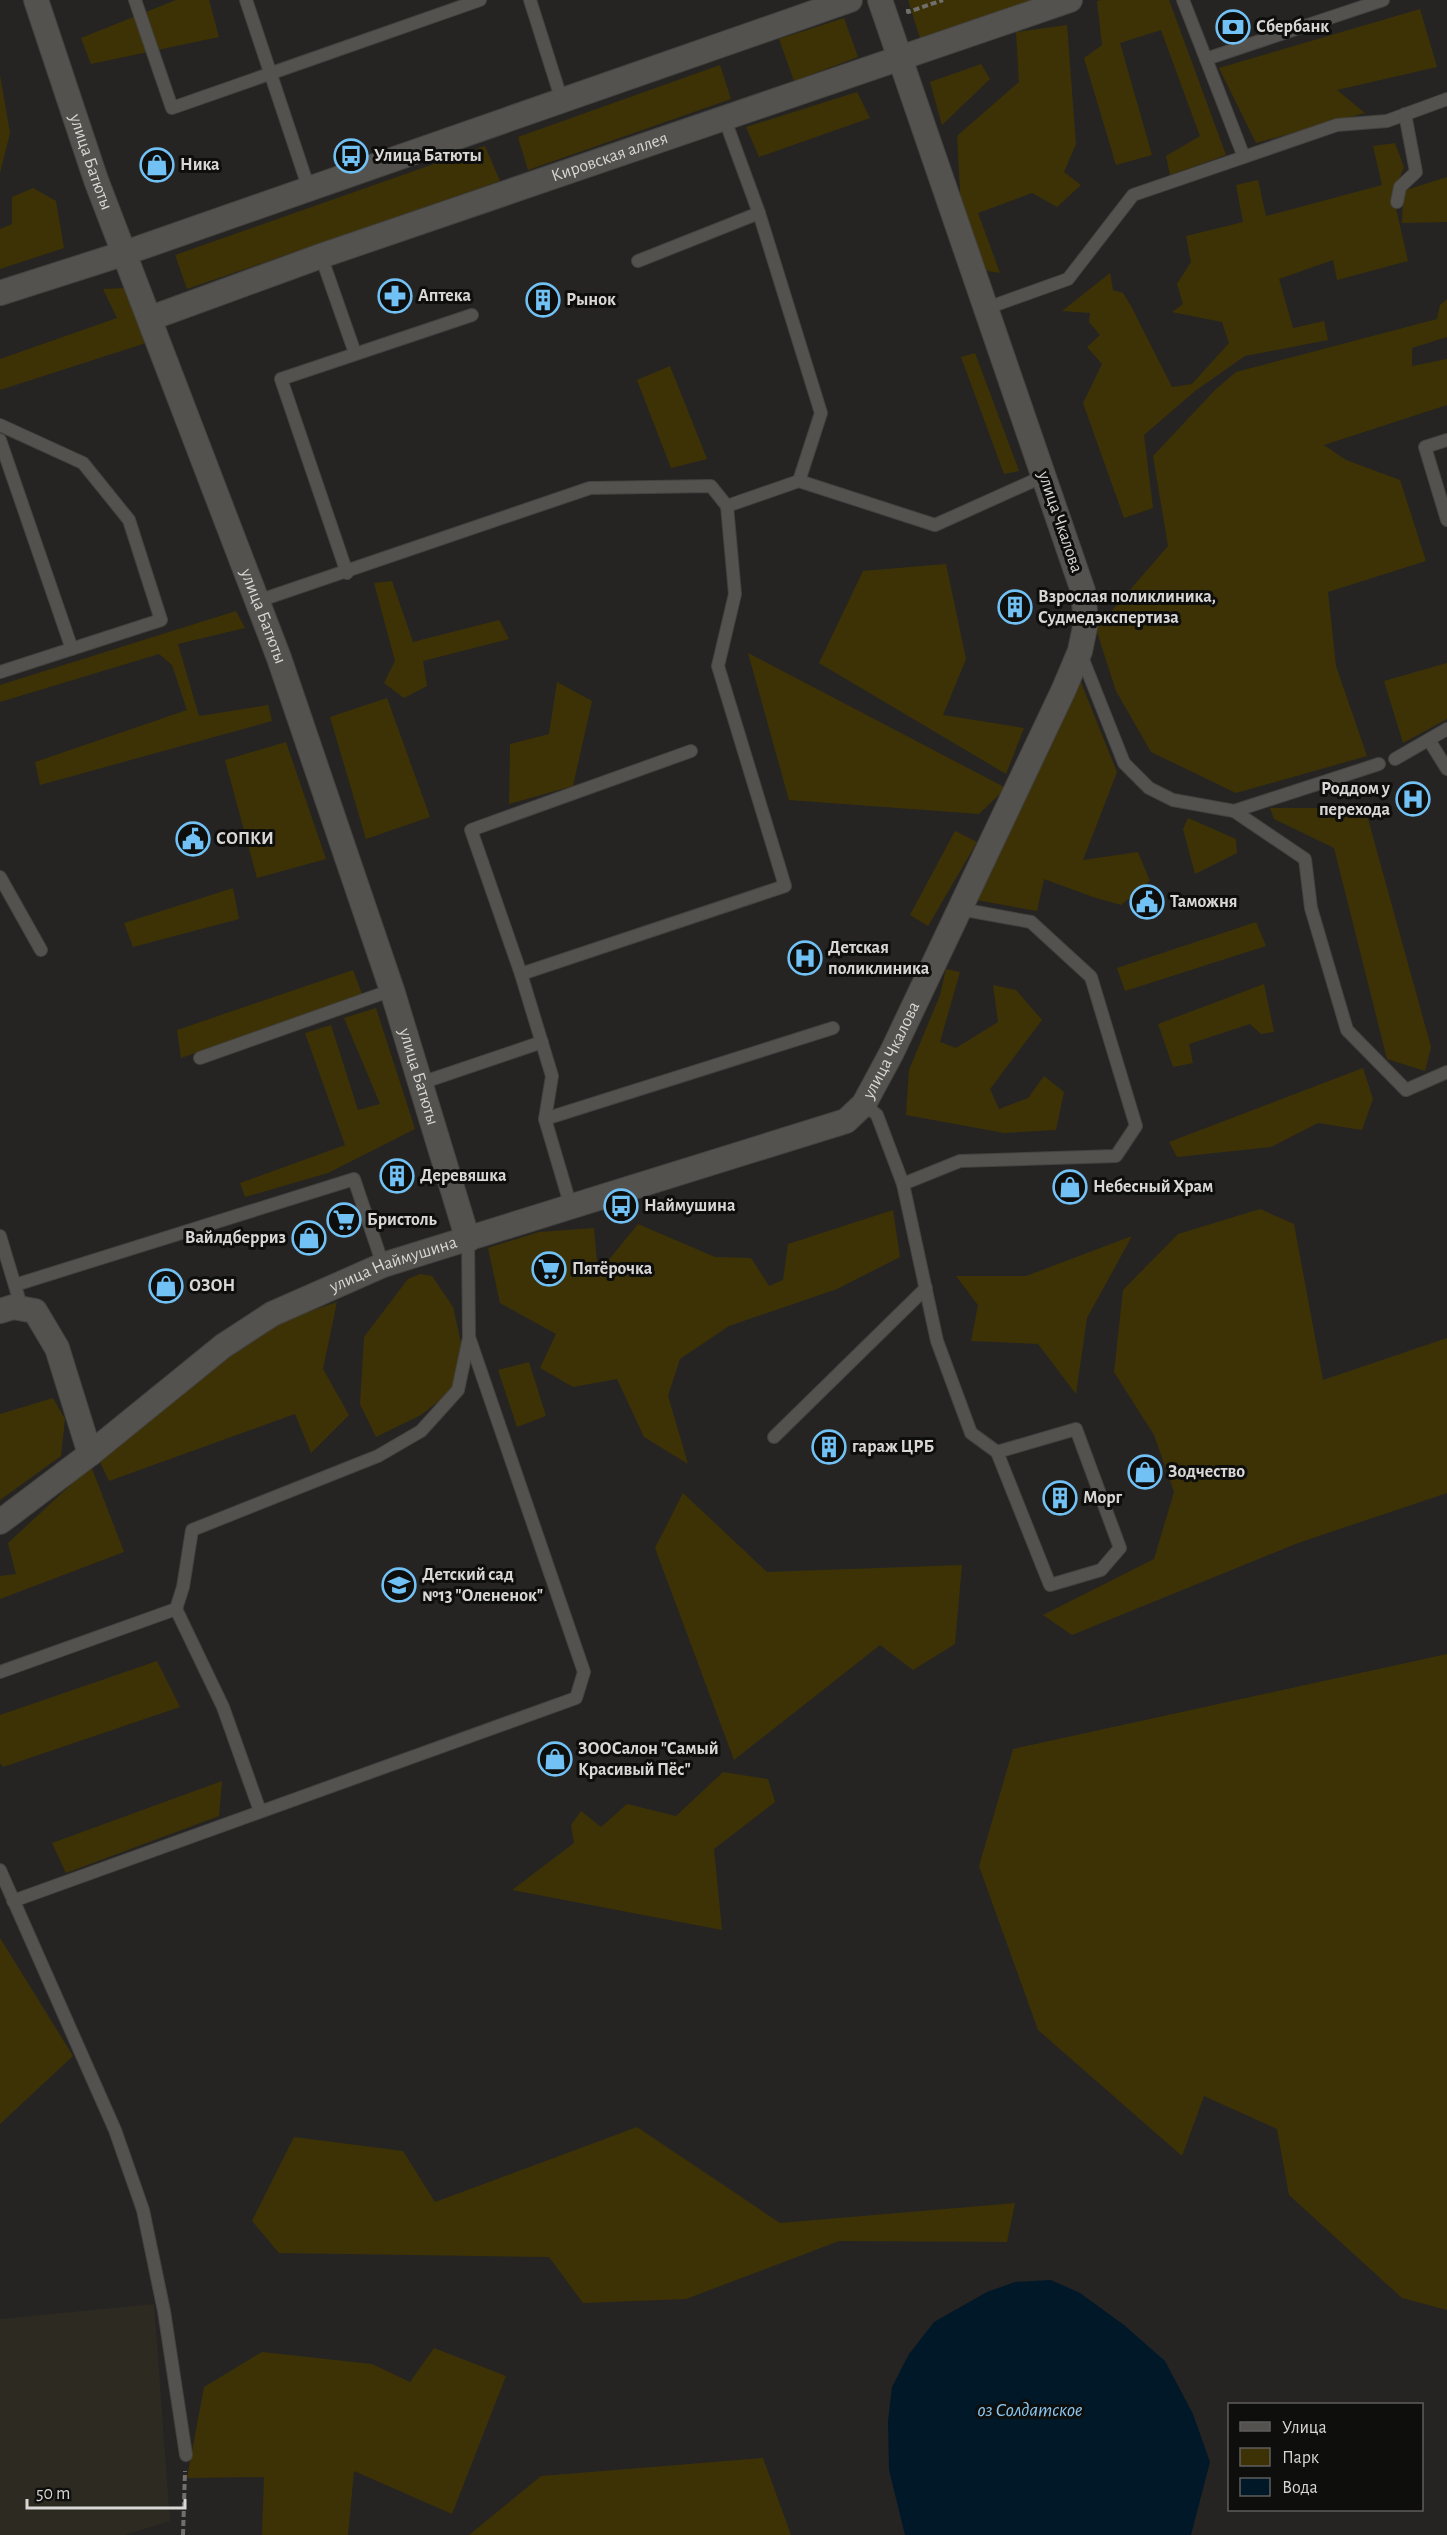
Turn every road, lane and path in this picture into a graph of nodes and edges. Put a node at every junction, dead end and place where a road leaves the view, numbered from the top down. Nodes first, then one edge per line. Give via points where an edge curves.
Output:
1 (36, 0) edge
2 (135, 0) edge
3 (246, 0) edge
4 (480, 0) edge
5 (530, 0) edge
6 (850, 0) edge
7 (880, 0) edge
8 (943, 0) edge
9 (1070, 0) edge
10 (1183, 0) edge
11 (1383, 0) edge
12 (907, 6) dead end
13 (900, 58) junction
14 (1206, 59) junction
15 (270, 73) junction
16 (1447, 99) edge
17 (562, 100) junction
18 (1405, 114) junction
19 (725, 120) junction
20 (1244, 157) junction
21 (309, 189) junction
22 (1397, 202) dead end
23 (759, 213) junction
24 (125, 253) junction
25 (321, 256) junction
26 (638, 261) dead end
27 (0, 293) edge
28 (987, 308) junction
29 (471, 315) dead end
30 (151, 318) junction
31 (355, 353) junction
32 (0, 425) edge
33 (0, 440) edge
34 (1447, 440) edge
35 (1044, 476) junction
36 (799, 481) junction
37 (727, 506) junction
38 (1447, 520) edge
39 (347, 573) junction
40 (258, 601) junction
41 (72, 649) junction
42 (1080, 651) junction
43 (0, 672) edge
44 (1447, 729) edge
45 (1429, 740) junction
46 (691, 752) dead end
47 (1395, 759) dead end
48 (1378, 764) dead end
49 (1447, 769) edge
50 (1234, 811) junction
51 (0, 877) edge
52 (960, 909) junction
53 (40, 950) dead end
54 (521, 974) junction
55 (392, 990) junction
56 (833, 1028) dead end
57 (542, 1042) junction
58 (200, 1058) dead end
59 (1447, 1072) edge
60 (421, 1083) junction
61 (864, 1104) junction
62 (545, 1119) junction
63 (846, 1121) joint
64 (903, 1184) junction
65 (571, 1207) junction
66 (0, 1236) edge
67 (468, 1240) junction
68 (383, 1265) junction
69 (15, 1285) junction
70 (926, 1288) junction
71 (11, 1310) edge
72 (469, 1336) junction
73 (774, 1437) dead end
74 (997, 1452) junction
75 (90, 1454) junction
76 (0, 1522) edge
77 (176, 1609) junction
78 (0, 1672) edge
79 (260, 1811) junction
80 (0, 1870) edge
81 (14, 1901) junction
82 (186, 2455) joint
83 (183, 2535) edge

1 - 24 street, улица Батюты via 96,180
2 - 15 lane via 172,108
3 - 15 lane
4 - 15 lane
5 - 17 lane
6 - 17 street
7 - 13 street, улица Чкалова
8 - 12 path via 908,12
9 - 13 street, Кировская аллея
10 - 14 lane
11 - 14 lane
13 - 19 street, Кировская аллея
13 - 28 street, улица Чкалова
14 - 20 lane
15 - 21 lane
16 - 18 lane
17 - 21 street
18 - 20 lane via 1387,121 1337,125
18 - 22 lane via 1416,172 1400,188
19 - 23 lane
19 - 25 street, Кировская аллея
20 - 28 lane via 1133,195 1068,279
21 - 24 street
23 - 26 lane
23 - 36 lane via 821,413
24 - 27 street
24 - 30 street, улица Батюты
25 - 30 street, Кировская аллея
25 - 31 lane
28 - 35 street, улица Чкалова
29 - 31 lane
30 - 40 street, улица Батюты
31 - 39 lane via 281,380
32 - 41 lane via 83,463 129,520 161,620
33 - 41 lane
34 - 38 lane via 1425,447
35 - 36 lane via 935,525
35 - 42 street, улица Чкалова via 1083,591 1086,622
36 - 37 lane
37 - 39 lane via 711,486 590,488
37 - 54 lane via 735,594 718,666 785,886
39 - 40 lane
40 - 55 street, улица Батюты
41 - 43 lane
42 - 50 lane via 1124,763 1149,788 1173,800
42 - 52 street, улица Чкалова
44 - 45 lane
45 - 47 lane
45 - 49 lane
46 - 54 lane via 471,830
48 - 50 lane
50 - 59 lane via 1305,859 1311,908 1347,1030 1406,1090
51 - 53 lane
52 - 61 street, улица Чкалова
52 - 64 lane via 1031,922 1091,977 1136,1126 1116,1156 960,1161
54 - 57 lane
55 - 58 lane
55 - 60 street, улица Батюты
56 - 62 lane
57 - 60 lane
57 - 62 lane via 552,1076
60 - 67 street, улица Батюты
61 - 63 street, улица Чкалова
61 - 64 lane via 877,1115
62 - 65 lane
63 - 65 street, улица Наймушина
64 - 70 lane
65 - 67 street, улица Наймушина
66 - 69 lane
67 - 68 street, улица Наймушина
67 - 72 lane
68 - 69 lane via 354,1179
68 - 75 street, улица Наймушина via 272,1314 223,1346
69 - 71 lane
70 - 73 lane
70 - 74 lane via 937,1341 971,1433
71 - 75 street via 35,1311 57,1348
72 - 77 lane via 458,1390 421,1431 378,1456 192,1530
72 - 79 lane via 584,1672 576,1698
74 - 74 lane via 1050,1585 1101,1570 1120,1548 1076,1429
75 - 76 street, улица Наймушина
77 - 78 lane
77 - 79 lane via 223,1707
79 - 81 lane
80 - 81 lane
81 - 82 lane via 115,2130 143,2210 164,2311
82 - 83 path

